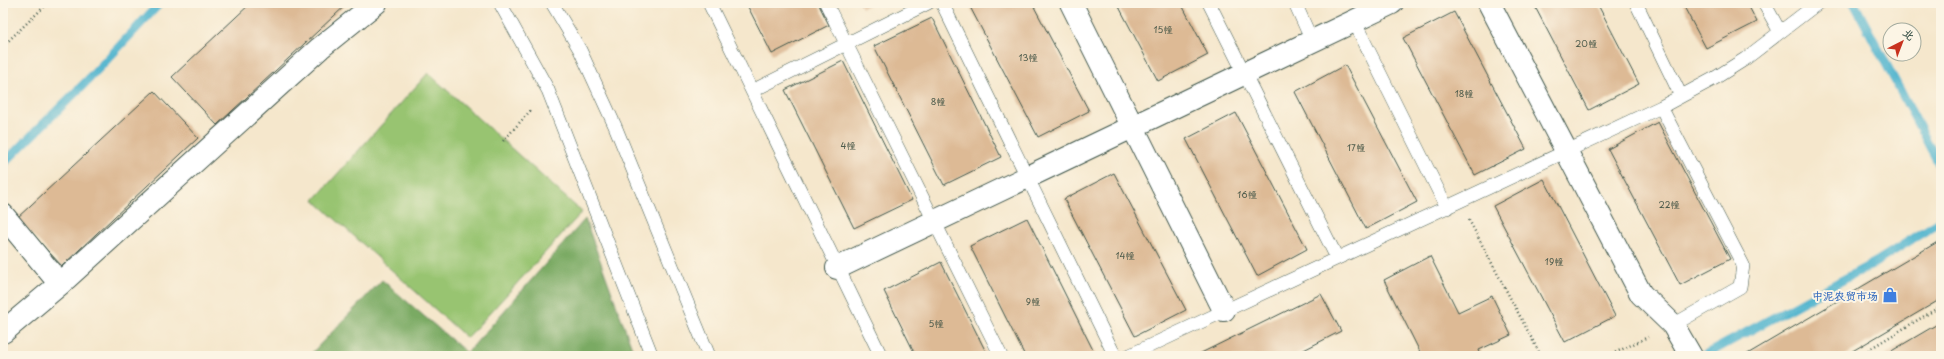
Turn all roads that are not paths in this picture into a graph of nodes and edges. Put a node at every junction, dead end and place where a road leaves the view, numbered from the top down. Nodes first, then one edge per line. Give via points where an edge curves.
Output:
1 (376, 3) edge
2 (500, 3) edge
3 (552, 3) edge
4 (709, 3) edge
5 (826, 3) edge
6 (928, 3) edge
7 (942, 3) edge
8 (1072, 3) edge
9 (1209, 3) edge
10 (1295, 3) edge
11 (1489, 3) edge
12 (1636, 3) edge
13 (1764, 3) edge
14 (1818, 3) edge
15 (1379, 6) edge
16 (1354, 21) junction
17 (1780, 32) junction
18 (1312, 41) junction
19 (847, 44) junction
20 (1244, 74) junction
21 (752, 91) junction
22 (1681, 96) junction
23 (1661, 107) junction
24 (1132, 127) junction
25 (1568, 152) junction
26 (1026, 178) junction
27 (1453, 205) junction
28 (3, 215) edge
29 (933, 222) junction
30 (1337, 258) junction
31 (837, 268) junction
32 (60, 284) junction
33 (1224, 310) junction
34 (1673, 325) junction
35 (3, 332) edge
36 (1687, 351) edge
37 (652, 356) edge
38 (709, 356) edge
39 (881, 356) edge
40 (1001, 356) edge
41 (1114, 356) edge
42 (1128, 356) edge

1 - 32 street via 320,48
2 - 37 lane via 548,90
3 - 38 lane via 580,50 615,126
4 - 21 lane
5 - 19 lane
6 - 19 lane
7 - 26 lane
8 - 24 street
9 - 20 lane
10 - 18 lane
11 - 25 street
12 - 22 lane
13 - 17 lane
14 - 17 lane
15 - 16 street
16 - 18 street
16 - 27 lane
17 - 22 lane via 1745,59
18 - 20 street
19 - 21 lane
19 - 29 lane
20 - 24 street
20 - 30 lane
21 - 31 lane
22 - 23 lane
23 - 25 lane
23 - 34 lane via 1743,265 1740,287
24 - 26 street
24 - 33 street
25 - 27 lane
25 - 34 street via 1641,294
26 - 29 street
26 - 41 lane
27 - 30 lane
28 - 32 street
29 - 31 street
29 - 40 lane
30 - 33 lane
31 - 39 lane
32 - 35 street
33 - 42 lane
34 - 36 street

